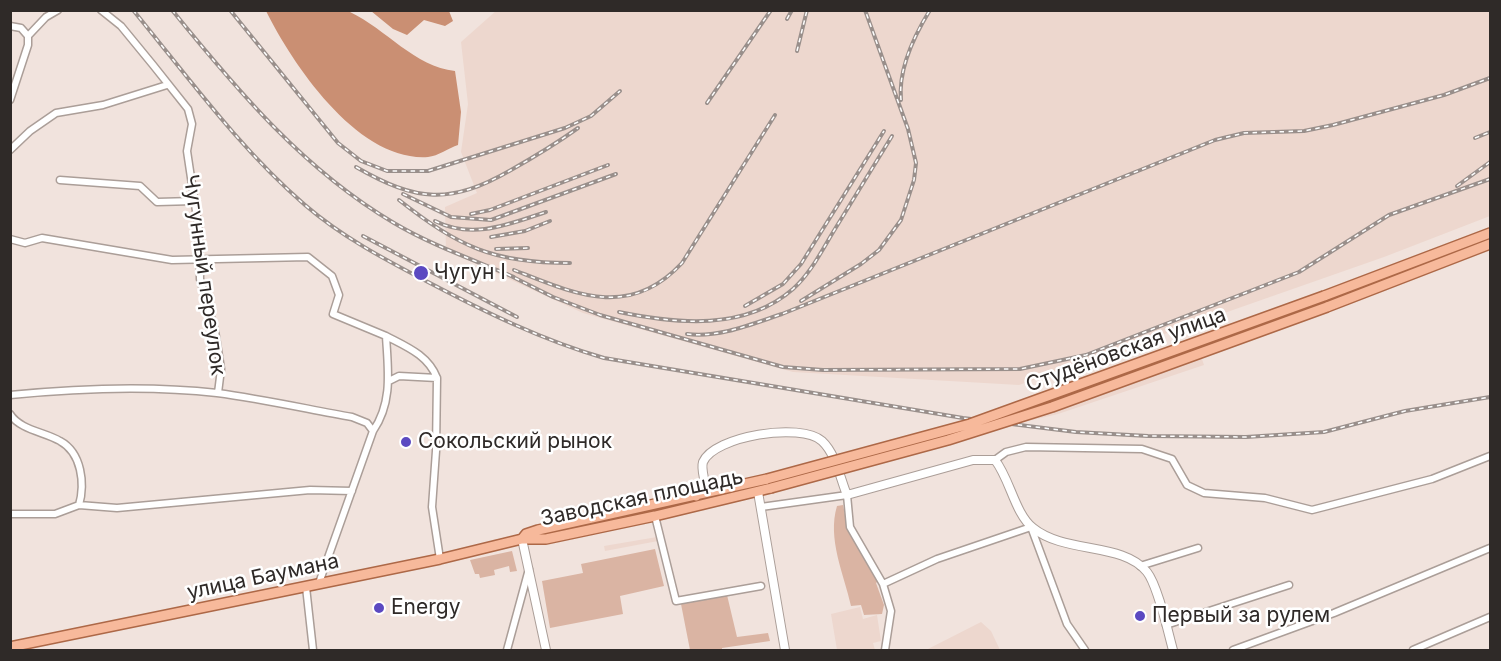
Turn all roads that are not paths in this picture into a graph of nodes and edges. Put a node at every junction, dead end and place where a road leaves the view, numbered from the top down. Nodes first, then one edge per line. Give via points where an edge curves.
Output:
1 (58, 10) edge
2 (101, 10) edge
3 (10, 26) edge
4 (28, 36) junction
5 (167, 85) junction
6 (10, 100) edge
7 (10, 150) edge
8 (60, 180) dead end
9 (194, 201) junction
10 (1491, 233) edge
11 (10, 239) edge
12 (1491, 244) edge
13 (200, 260) junction
14 (386, 336) junction
15 (436, 378) junction
16 (389, 381) junction
17 (218, 393) junction
18 (10, 395) edge
19 (10, 414) edge
20 (373, 431) junction
21 (1491, 456) edge
22 (995, 460) junction
23 (705, 484) junction
24 (769, 484) junction
25 (727, 489) junction
26 (352, 491) junction
27 (758, 492) junction
28 (847, 495) junction
29 (696, 496) junction
30 (78, 505) junction
31 (761, 507) junction
32 (10, 514) edge
33 (655, 516) junction
34 (1031, 526) junction
35 (522, 539) junction
36 (1491, 548) edge
37 (1198, 549) dead end
38 (440, 559) junction
39 (1140, 566) junction
40 (529, 569) junction
41 (319, 584) junction
42 (883, 584) junction
43 (1288, 585) dead end
44 (761, 586) dead end
45 (306, 587) junction
46 (1488, 618) edge
47 (1166, 625) junction
48 (1491, 627) edge
49 (10, 647) edge
50 (313, 651) edge
51 (507, 651) edge
52 (546, 651) edge
53 (785, 651) edge
54 (885, 651) edge
55 (1085, 651) edge
56 (1173, 651) edge
57 (1233, 651) edge
58 (1413, 651) edge

1 - 4 street
2 - 5 street, Чугунный переулок via 121,26
3 - 4 street via 21,28
4 - 6 street
5 - 7 street via 103,105 56,113
5 - 9 street, Чугунный переулок via 188,109 192,124 187,151
8 - 9 street via 140,186 157,202
9 - 13 street, Чугунный переулок
10 - 24 main road, Студёновская улица, bridge via 970,424
11 - 13 street via 25,243 42,238 172,260
12 - 24 main road, Студёновская улица, bridge via 1042,410 948,440
13 - 14 street via 308,257 332,276 339,295 333,314
13 - 17 street, Чугунный переулок via 200,279 221,369
14 - 15 street via 416,351 433,368
14 - 16 street
15 - 16 street via 399,376
15 - 38 street via 432,507
16 - 20 street via 385,411
17 - 18 street via 74,388
17 - 20 street via 352,417 367,423
19 - 30 street via 31,429 62,441 73,454 83,491
20 - 26 street
21 - 22 street via 1432,479 1312,510 1265,498 1204,493 1187,485 1173,459 1142,449 1026,447 1006,452
22 - 28 street via 974,460
22 - 34 street
23 - 25 main road via 709,488
23 - 28 street via 702,463 720,447 756,435 787,431 813,435 822,441 831,452
23 - 29 main road
24 - 25 main road, Заводская площадь
24 - 27 main road, Заводская площадь
25 - 29 main road, Заводская площадь
26 - 30 street via 299,491 117,508
26 - 41 street
27 - 31 street
27 - 33 main road, Заводская площадь
28 - 31 street
28 - 42 street via 850,527
29 - 35 main road, Заводская площадь via 538,530
30 - 32 street via 55,514
31 - 53 street
33 - 35 main road, Заводская площадь via 546,539
33 - 44 street via 676,601
34 - 39 street via 1068,546 1116,554
34 - 42 street via 937,559
34 - 55 street via 1067,624
35 - 38 main road, улица Баумана
35 - 40 street
36 - 57 street
37 - 39 street
38 - 41 main road, улица Баумана
39 - 47 street via 1152,582
40 - 51 street
40 - 52 street
41 - 45 main road, улица Баумана
42 - 54 street via 891,611
43 - 47 street
45 - 49 main road, улица Баумана
45 - 50 street
46 - 48 street
46 - 58 street
47 - 56 street

